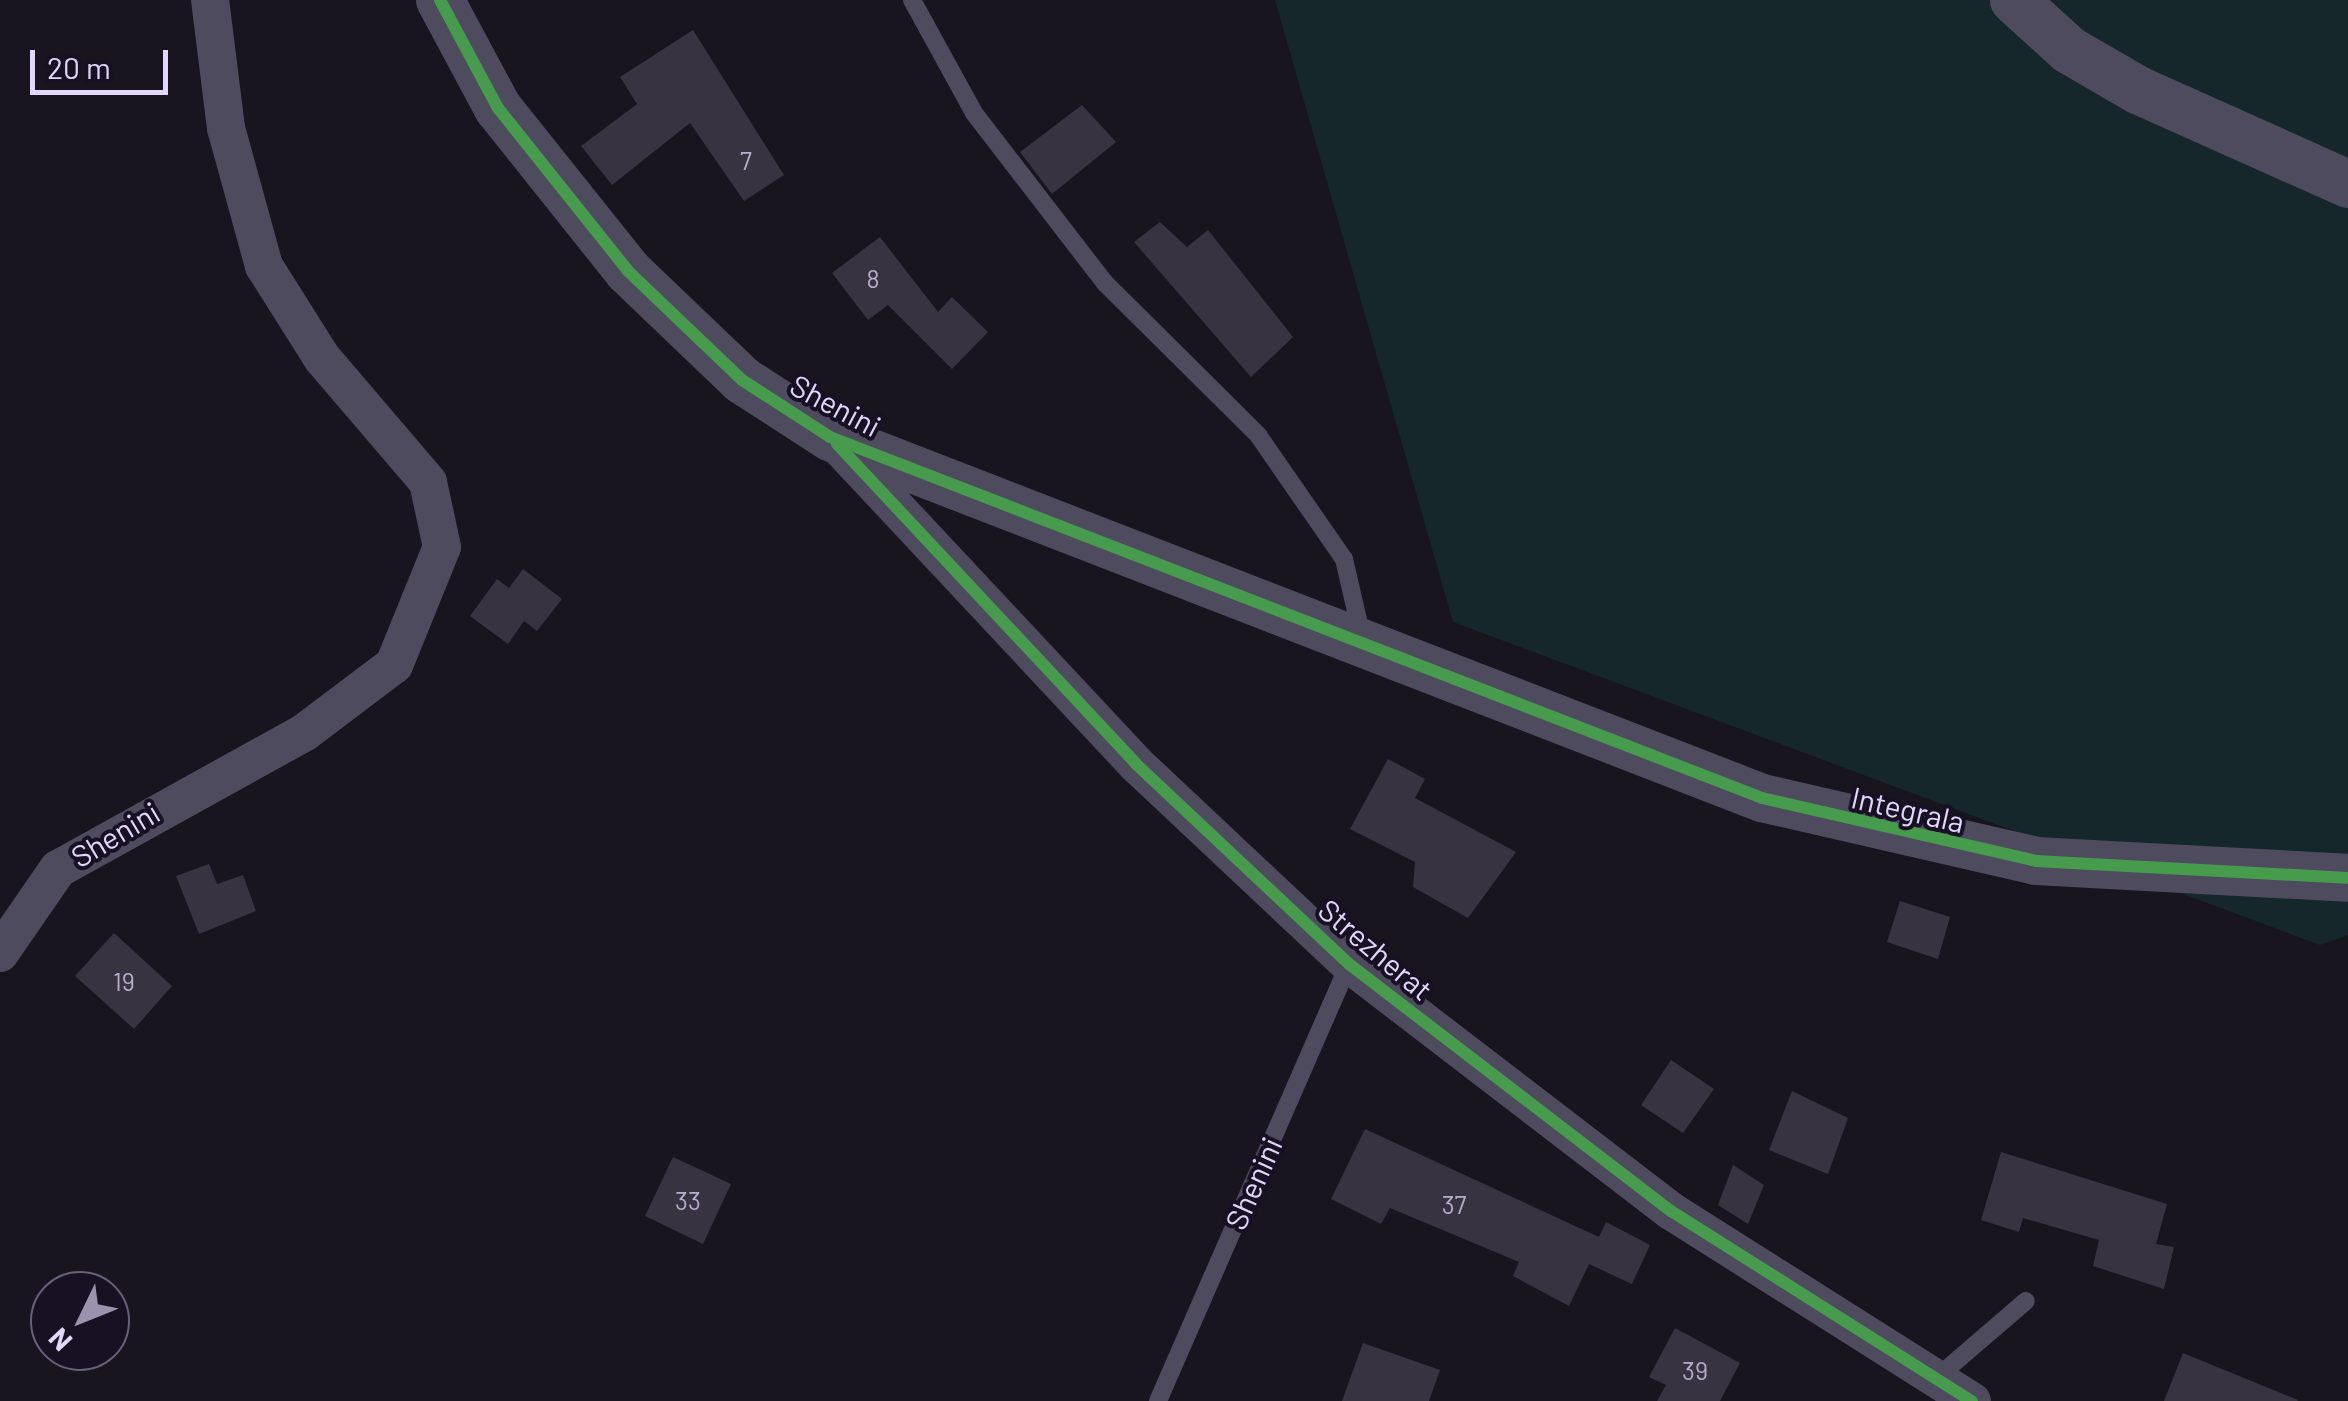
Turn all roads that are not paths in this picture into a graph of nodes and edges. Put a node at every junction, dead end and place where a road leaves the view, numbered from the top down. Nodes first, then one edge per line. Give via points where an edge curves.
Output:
1 (210, 0) edge
2 (440, 0) edge
3 (912, 0) edge
4 (2014, 0) edge
5 (2348, 184) edge
6 (830, 437) junction
7 (1365, 648) junction
8 (2348, 878) edge
9 (0, 953) edge
10 (1349, 964) junction
11 (2026, 1301) dead end
12 (1933, 1381) junction
13 (1158, 1401) edge
14 (1972, 1401) edge

1 - 9 street, Shenini via 226,128 264,266 322,358 428,482 442,547 394,665 305,732 58,869
2 - 6 street, Shenini via 498,108 628,270 742,380
3 - 7 lane via 974,113 1104,283 1258,434 1344,559
4 - 5 street via 2070,50 2138,90
6 - 7 street, Shenini
6 - 10 street, Strezherat via 1136,764
7 - 8 street, Integrala via 1682,772 1952,847 2139,872
10 - 12 street, Strezherat via 1670,1211
10 - 13 lane, Shenini
11 - 12 lane
12 - 14 street, Strezherat

